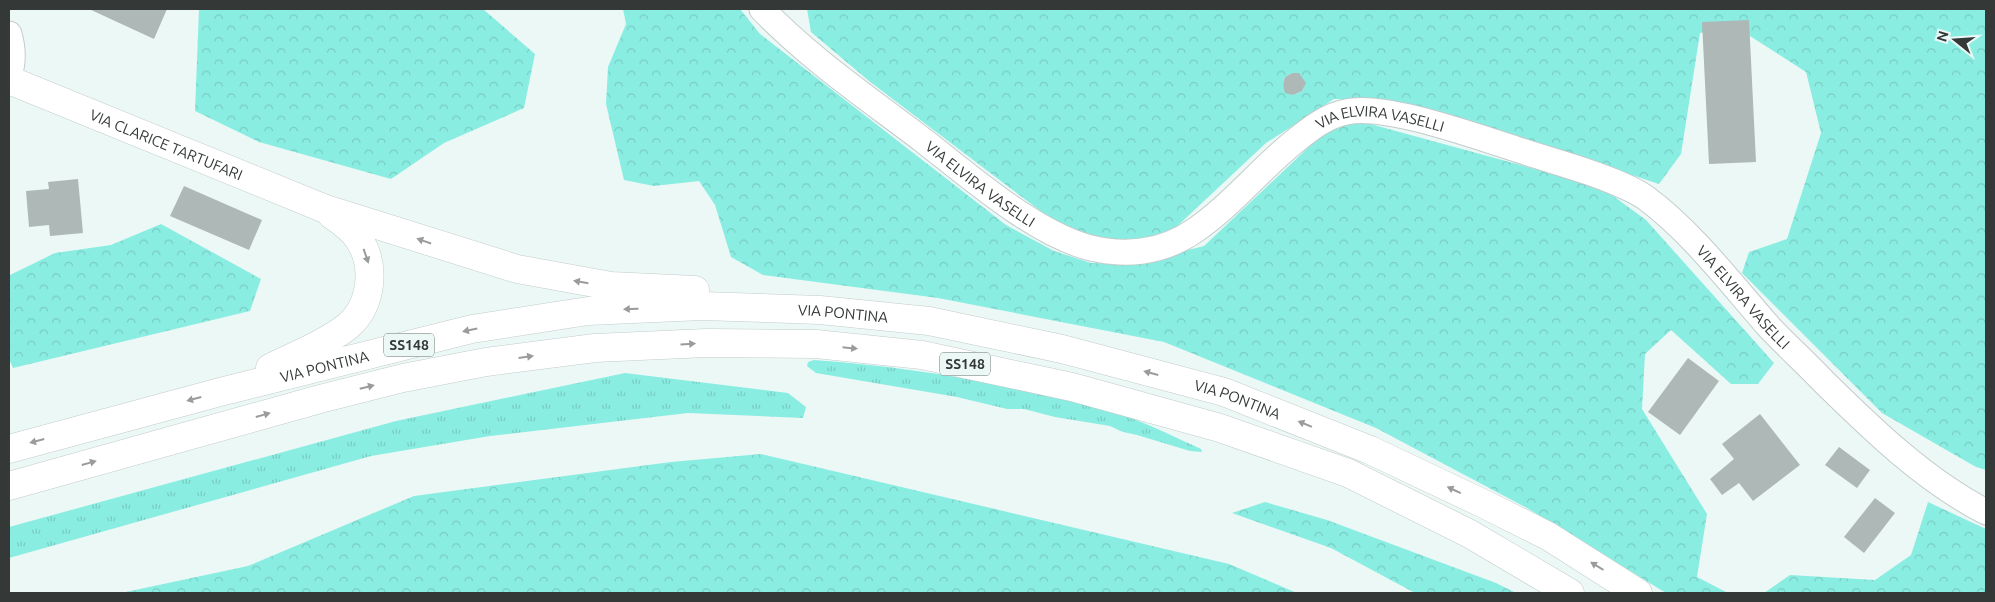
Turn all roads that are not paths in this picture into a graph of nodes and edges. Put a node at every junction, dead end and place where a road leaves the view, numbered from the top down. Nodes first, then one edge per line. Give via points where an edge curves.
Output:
1 (770, 12) edge
2 (9, 34) edge
3 (9, 75) edge
4 (9, 80) edge
5 (323, 208) junction
6 (820, 310) junction
7 (220, 392) junction
8 (9, 449) edge
9 (9, 486) edge
10 (1986, 512) edge
11 (1570, 593) edge
12 (1638, 593) edge

1 - 10 street, VIA ELVIRA VASELLI via 813,56 1001,200 1066,240 1098,250 1138,252 1177,242 1212,217 1315,125 1349,111 1372,110 1446,127 1611,181 1647,199 1678,225 1775,333 1876,431 1931,476
2 - 3 street via 13,58
4 - 5 main road, VIA CLARICE TARTUFARI
6 -> 5 main road via 713,290 632,288 567,280 490,261
5 -> 7 main road via 350,228 364,249 370,278 361,309 349,324 324,342
6 -> 7 main road, VIA PONTINA / SS148 via 702,306 588,311 472,330
12 -> 6 main road, VIA PONTINA / SS148 via 1548,536 1484,504 1370,450 1224,392 1062,349 929,321
7 -> 8 main road, VIA PONTINA / SS148
9 -> 11 main road, VIA PONTINA / SS148 via 320,399 486,362 595,348 706,343 816,344 922,355 1072,387 1220,428 1348,473 1470,534

